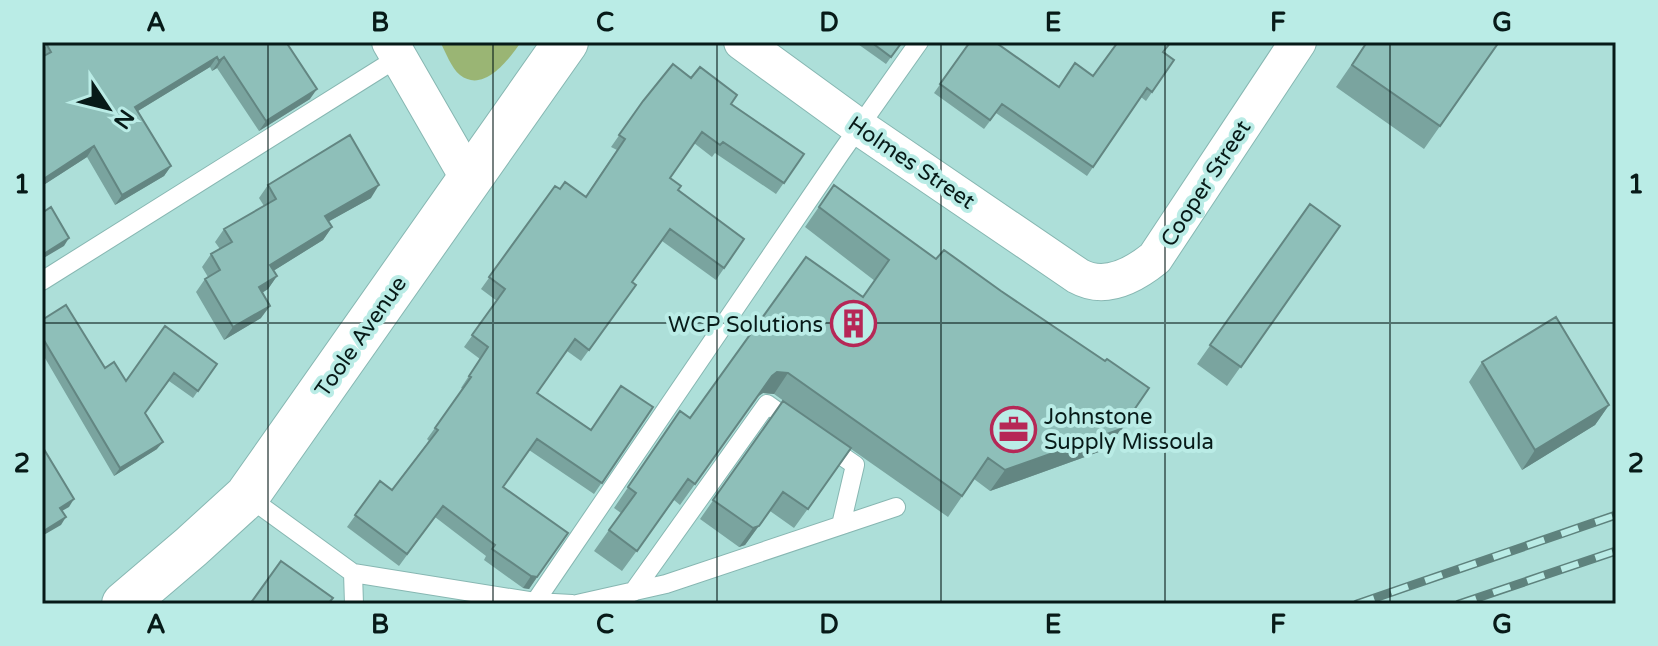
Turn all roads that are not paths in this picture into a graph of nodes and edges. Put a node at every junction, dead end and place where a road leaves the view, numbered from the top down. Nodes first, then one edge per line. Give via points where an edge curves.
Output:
1 (566, 42) edge
2 (742, 42) edge
3 (919, 42) edge
4 (1298, 42) edge
5 (395, 50) edge
6 (859, 127) junction
7 (470, 181) junction
8 (1084, 279) joint
9 (42, 281) edge
10 (247, 496) junction
11 (896, 507) dead end
12 (841, 525) junction
13 (353, 573) junction
14 (633, 592) junction
15 (535, 602) junction
16 (124, 604) edge
17 (354, 604) edge
18 (574, 604) edge

1 - 7 street, Toole Avenue
2 - 6 street, Holmes Street
3 - 6 lane
4 - 8 street, Cooper Street via 1155,258 1117,280
5 - 7 street
5 - 9 lane
6 - 8 street, Holmes Street
6 - 15 lane
7 - 10 street, Toole Avenue
10 - 13 lane
10 - 16 street, Toole Avenue
11 - 12 lane
12 - 14 lane
12 - 14 lane via 855,465 767,404
13 - 15 lane
13 - 17 lane
14 - 18 lane
15 - 18 lane

